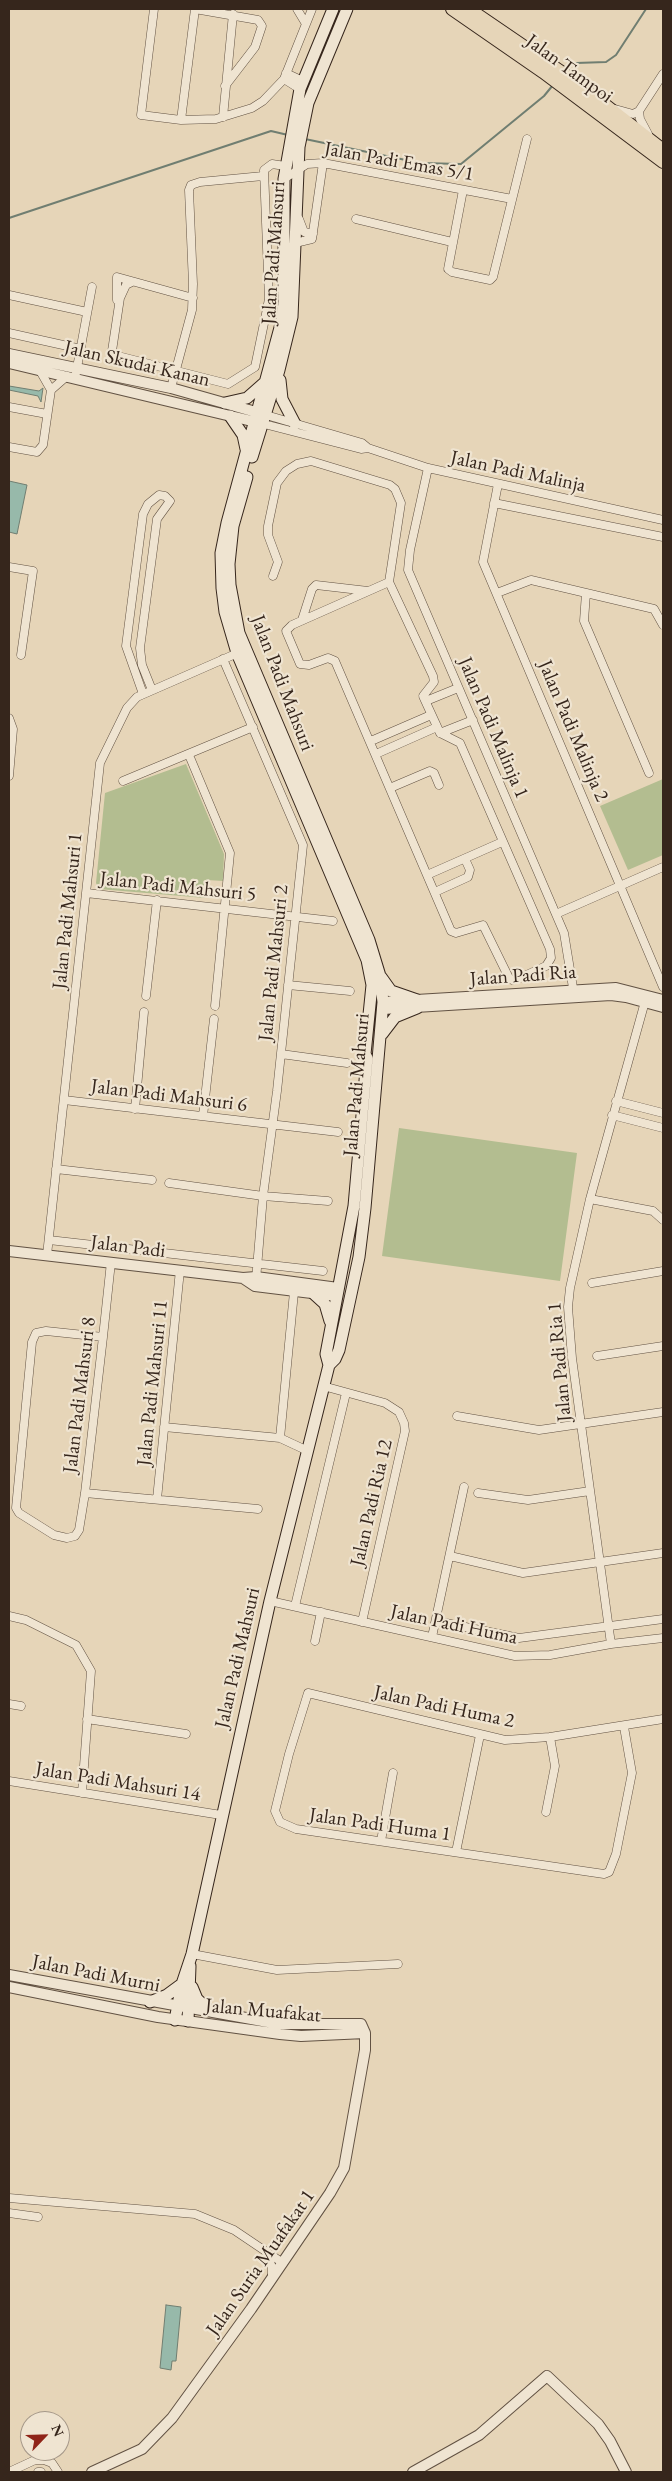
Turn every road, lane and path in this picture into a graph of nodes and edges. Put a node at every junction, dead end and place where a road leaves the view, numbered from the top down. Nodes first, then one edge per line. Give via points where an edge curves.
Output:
1 (154, 9) edge
2 (196, 9) edge
3 (297, 9) edge
4 (312, 9) edge
5 (333, 9) edge
6 (347, 9) edge
7 (210, 10) edge
8 (456, 10) edge
9 (233, 14) junction
10 (306, 24) junction
11 (663, 74) edge
12 (285, 76) junction
13 (301, 85) junction
14 (569, 85) junction
15 (226, 86) junction
16 (606, 106) junction
17 (639, 110) junction
18 (223, 117) junction
19 (181, 120) junction
20 (299, 122) junction
21 (527, 139) dead end
22 (294, 146) junction
23 (659, 147) edge
24 (663, 162) edge
25 (323, 163) junction
26 (286, 166) junction
27 (298, 169) junction
28 (263, 176) junction
29 (284, 179) junction
30 (463, 190) junction
31 (512, 198) junction
32 (296, 209) junction
33 (356, 219) dead end
34 (312, 236) junction
35 (452, 242) junction
36 (295, 243) junction
37 (132, 282) junction
38 (92, 287) dead end
39 (9, 295) edge
40 (193, 298) junction
41 (87, 312) junction
42 (117, 317) junction
43 (9, 333) edge
44 (81, 349) junction
45 (9, 354) edge
46 (9, 363) edge
47 (39, 369) junction
48 (279, 370) junction
49 (175, 372) junction
50 (73, 374) junction
51 (264, 383) junction
52 (171, 388) junction
53 (51, 390) junction
54 (225, 403) junction
55 (9, 407) edge
56 (47, 414) junction
57 (230, 416) junction
58 (261, 418) junction
59 (295, 424) junction
60 (9, 447) edge
61 (368, 448) junction
62 (246, 454) junction
63 (428, 468) junction
64 (498, 484) junction
65 (494, 504) junction
66 (663, 520) edge
67 (663, 537) edge
68 (9, 567) edge
69 (273, 576) dead end
70 (389, 582) junction
71 (368, 592) junction
72 (497, 593) junction
73 (586, 593) junction
74 (302, 620) junction
75 (663, 626) edge
76 (126, 646) junction
77 (140, 648) junction
78 (240, 652) junction
79 (21, 655) dead end
80 (223, 659) junction
81 (458, 688) junction
82 (152, 690) junction
83 (143, 694) junction
84 (426, 702) junction
85 (431, 715) junction
86 (9, 718) edge
87 (472, 720) junction
88 (253, 727) junction
89 (438, 730) junction
90 (370, 741) junction
91 (189, 754) junction
92 (376, 754) junction
93 (9, 770) edge
94 (649, 773) dead end
95 (9, 776) edge
96 (123, 781) dead end
97 (439, 785) dead end
98 (390, 788) junction
99 (502, 842) junction
100 (465, 859) junction
101 (663, 867) edge
102 (428, 874) junction
103 (622, 885) junction
104 (434, 892) junction
105 (86, 893) junction
106 (157, 900) junction
107 (226, 908) junction
108 (556, 914) junction
109 (295, 917) junction
110 (333, 921) dead end
111 (380, 976) junction
112 (288, 985) junction
113 (372, 985) junction
114 (663, 987) edge
115 (350, 991) dead end
116 (574, 994) junction
117 (146, 996) dead end
118 (645, 999) junction
119 (663, 1000) edge
120 (417, 1004) junction
121 (215, 1006) dead end
122 (381, 1006) junction
123 (663, 1007) edge
124 (144, 1012) dead end
125 (214, 1019) dead end
126 (381, 1038) junction
127 (281, 1054) junction
128 (367, 1058) junction
129 (347, 1063) dead end
130 (64, 1100) junction
131 (616, 1101) junction
132 (634, 1106) junction
133 (136, 1109) junction
134 (663, 1113) edge
135 (612, 1115) junction
136 (203, 1116) junction
137 (630, 1119) junction
138 (271, 1125) junction
139 (663, 1128) edge
140 (338, 1132) dead end
141 (56, 1169) junction
142 (152, 1180) dead end
143 (169, 1183) dead end
144 (263, 1196) junction
145 (590, 1199) junction
146 (328, 1201) dead end
147 (663, 1220) edge
148 (49, 1240) junction
149 (361, 1240) junction
150 (9, 1251) edge
151 (47, 1255) junction
152 (111, 1262) junction
153 (258, 1263) junction
154 (180, 1270) junction
155 (323, 1271) dead end
156 (663, 1271) edge
157 (255, 1282) junction
158 (592, 1283) dead end
159 (339, 1292) junction
160 (314, 1294) junction
161 (294, 1297) junction
162 (331, 1326) junction
163 (103, 1337) junction
164 (663, 1346) edge
165 (597, 1356) dead end
166 (332, 1360) junction
167 (323, 1386) junction
168 (346, 1393) junction
169 (663, 1412) edge
170 (457, 1416) dead end
171 (581, 1422) junction
172 (164, 1427) junction
173 (280, 1438) junction
174 (308, 1451) junction
175 (464, 1487) dead end
176 (590, 1491) junction
177 (478, 1492) dead end
178 (85, 1493) junction
179 (157, 1499) junction
180 (258, 1509) dead end
181 (663, 1553) edge
182 (450, 1556) junction
183 (600, 1561) junction
184 (270, 1601) junction
185 (295, 1606) junction
186 (321, 1612) junction
187 (9, 1616) edge
188 (663, 1619) edge
189 (436, 1621) junction
190 (362, 1622) junction
191 (608, 1626) junction
192 (432, 1637) junction
193 (663, 1638) edge
194 (315, 1641) dead end
195 (611, 1644) junction
196 (308, 1693) joint
197 (9, 1704) edge
198 (21, 1706) dead end
199 (87, 1719) junction
200 (663, 1719) edge
201 (624, 1726) junction
202 (186, 1734) dead end
203 (480, 1734) junction
204 (550, 1737) junction
205 (393, 1773) dead end
206 (9, 1781) edge
207 (82, 1793) junction
208 (546, 1812) dead end
209 (221, 1816) junction
210 (381, 1841) junction
211 (456, 1852) junction
212 (191, 1958) junction
213 (398, 1964) dead end
214 (9, 1975) edge
215 (186, 1985) junction
216 (9, 1987) edge
217 (150, 2002) junction
218 (177, 2006) junction
219 (190, 2008) junction
220 (209, 2010) junction
221 (175, 2020) junction
222 (188, 2021) junction
223 (365, 2033) junction
224 (9, 2198) edge
225 (9, 2213) edge
226 (38, 2217) dead end
227 (264, 2249) junction
228 (283, 2263) junction
229 (272, 2279) junction
230 (9, 2472) edge
231 (58, 2472) edge
232 (92, 2472) edge
233 (413, 2472) edge
234 (626, 2472) edge

1 - 19 street via 141,115
2 - 7 street
2 - 19 street
3 - 10 street
4 - 10 street
5 - 13 main road, Jalan Padi Mahsuri
6 - 20 main road, Jalan Padi Mahsuri
7 - 9 street
8 - 14 main road, Jalan Tampoi
9 - 15 street
9 - 15 street via 258,20 262,26 255,47
10 - 12 street
11 - 17 street
12 - 13 street
12 - 18 street via 252,108
13 - 20 main road, Jalan Padi Mahsuri
14 - 16 main road, Jalan Tampoi
14 - 24 main road, Jalan Tampoi
15 - 18 street
16 - 17 street via 632,114
16 - 23 main road, Jalan Tampoi
17 - 23 street via 643,126
18 - 19 street
20 - 22 main road, Jalan Padi Mahsuri
21 - 31 street
22 - 26 main road, Jalan Padi Mahsuri
22 - 27 main road, Jalan Padi Mahsuri
25 - 27 street, Jalan Padi Emas 5/1 via 307,164
25 - 30 street, Jalan Padi Emas 5/1
25 - 34 street
26 - 28 street via 267,166
26 - 29 main road, Jalan Padi Mahsuri
27 - 29 street, Jalan Padi Emas 5/1
27 - 32 main road, Jalan Padi Mahsuri
28 - 40 street via 191,185
28 - 49 street via 269,299 256,364 228,384
29 - 51 main road, Jalan Padi Mahsuri via 284,303
30 - 31 street, Jalan Padi Emas 5/1
30 - 35 street
31 - 35 street via 490,280 448,269
32 - 34 street via 304,232
32 - 36 main road, Jalan Padi Mahsuri
33 - 35 street
34 - 36 street
36 - 48 main road, Jalan Padi Mahsuri via 292,317
37 - 40 street
37 - 42 street via 124,289
37 - 42 street via 118,277
38 - 41 street
39 - 41 street
40 - 49 street
41 - 44 street
42 - 49 street via 114,355
43 - 44 street
44 - 50 street
45 - 50 street, Jalan Skudai Kanan
46 - 47 street, Jalan Skudai Kanan
47 - 50 street, Jalan Skudai Kanan
47 - 53 street
48 - 58 main road, Jalan Padi Mahsuri
48 - 59 main road via 282,399
49 - 52 street
50 - 52 street, Jalan Skudai Kanan
50 - 53 street
50 - 57 street, Jalan Skudai Kanan
51 - 54 main road via 247,398
51 - 58 main road, Jalan Padi Mahsuri
52 - 54 street, Jalan Skudai Kanan
53 - 56 street
54 - 58 street, Jalan Skudai Kanan
55 - 56 street
56 - 60 street via 44,445 37,452
57 - 58 street, Jalan Skudai Kanan
57 - 62 main road via 243,435
58 - 59 street, Jalan Padi Malinja
58 - 61 street, Jalan Padi Malinja via 361,449
58 - 62 main road, Jalan Padi Mahsuri
58 - 78 main road, Jalan Padi Mahsuri via 233,526 229,564
59 - 61 street, Jalan Padi Malinja via 362,442
61 - 63 street, Jalan Padi Malinja
62 - 78 main road, Jalan Padi Mahsuri via 231,504 222,553 225,612
63 - 64 street, Jalan Padi Malinja
63 - 81 street, Jalan Padi Malinja 1 via 408,570
64 - 65 street, Jalan Padi Malinja 2
64 - 66 street, Jalan Padi Malinja
65 - 67 street
65 - 72 street, Jalan Padi Malinja 2 via 483,558
68 - 79 street via 33,571
69 - 70 street via 278,562 268,536 268,526 277,483 286,471 311,461 390,485 399,494 401,503
70 - 71 street
70 - 84 street via 434,676 434,682 423,696
71 - 74 street
71 - 74 street via 316,585
72 - 73 street via 531,580
72 - 103 street, Jalan Padi Malinja 2
73 - 75 street via 654,609
73 - 94 street via 584,621
74 - 90 street via 286,631 300,664 309,666 328,658 335,661
76 - 77 street
76 - 77 street via 143,514 148,504 159,496 165,496 170,501 157,519
76 - 83 street
77 - 82 street via 142,665
78 - 80 street, Jalan Padi Mahsuri 1
78 - 111 main road, Jalan Padi Mahsuri via 370,940
78 - 113 main road, Jalan Padi Mahsuri via 362,944
80 - 82 street, Jalan Padi Mahsuri 1
80 - 88 street, Jalan Padi Mahsuri 2
81 - 84 street
81 - 87 street, Jalan Padi Malinja 1
82 - 83 street, Jalan Padi Mahsuri 1
83 - 105 street, Jalan Padi Mahsuri 1 via 127,708 100,763
84 - 85 street
85 - 89 street
85 - 90 street
86 - 93 street via 13,729
87 - 89 street
87 - 108 street, Jalan Padi Malinja 1
88 - 91 street
88 - 109 street, Jalan Padi Mahsuri 2 via 303,841
89 - 92 street
89 - 99 street via 460,743
90 - 92 street
91 - 96 street
91 - 107 street via 230,853
92 - 98 street
93 - 95 street
97 - 98 street via 430,770
98 - 102 street
99 - 100 street
99 - 104 street via 550,949 551,958 546,966 510,979 486,928 480,924 459,932 451,931
100 - 102 street
100 - 104 street via 470,870 468,877
101 - 103 street
102 - 104 street
103 - 108 street
103 - 114 street, Jalan Padi Malinja 2
105 - 106 street, Jalan Padi Mahsuri 5
105 - 130 street, Jalan Padi Mahsuri 1
106 - 107 street, Jalan Padi Mahsuri 5
106 - 117 street
107 - 109 street, Jalan Padi Mahsuri 5
107 - 121 street
108 - 116 street, Jalan Padi Malinja 1 via 566,937
109 - 110 street, Jalan Padi Mahsuri 5
109 - 112 street, Jalan Padi Mahsuri 2
111 - 120 main road via 391,991
111 - 122 main road, Jalan Padi Mahsuri
112 - 115 street
112 - 127 street, Jalan Padi Mahsuri 2
113 - 122 main road
113 - 128 main road, Jalan Padi Mahsuri
116 - 118 street, Jalan Padi Ria via 616,988
116 - 120 street, Jalan Padi Ria
118 - 119 street, Jalan Padi Ria
118 - 123 street, Jalan Padi Ria
118 - 131 street, Jalan Padi Ria 1
120 - 122 street, Jalan Padi Ria
120 - 126 main road via 392,1020
122 - 126 main road, Jalan Padi Mahsuri
122 - 128 main road
124 - 133 street
125 - 136 street
126 - 149 main road, Jalan Padi Mahsuri
127 - 129 street
127 - 138 street, Jalan Padi Mahsuri 2
128 - 159 main road, Jalan Padi Mahsuri via 354,1206
130 - 133 street, Jalan Padi Mahsuri 6
130 - 141 street, Jalan Padi Mahsuri 1
131 - 132 street
131 - 135 street, Jalan Padi Ria 1
132 - 134 street
132 - 137 street
133 - 136 street, Jalan Padi Mahsuri 6
135 - 137 street
135 - 145 street, Jalan Padi Ria 1
136 - 138 street, Jalan Padi Mahsuri 6
137 - 139 street
138 - 140 street, Jalan Padi Mahsuri 6
138 - 144 street, Jalan Padi Mahsuri 2
141 - 142 street
141 - 148 street, Jalan Padi Mahsuri 1
143 - 144 street
144 - 146 street
144 - 153 street, Jalan Padi Mahsuri 2
145 - 147 street via 653,1211
145 - 171 street, Jalan Padi Ria 1 via 568,1307
148 - 151 street, Jalan Padi Mahsuri 1
148 - 153 street
149 - 159 main road
149 - 166 main road, Jalan Padi Mahsuri via 350,1301
150 - 151 street, Jalan Padi
151 - 152 street, Jalan Padi
152 - 154 street, Jalan Padi
152 - 163 street, Jalan Padi Mahsuri 8
153 - 155 street
153 - 157 street, Jalan Padi Mahsuri 2
154 - 157 street, Jalan Padi
154 - 172 street, Jalan Padi Mahsuri 11
156 - 158 street
157 - 159 street, Jalan Padi
157 - 161 street, Jalan Padi
159 - 160 street, Jalan Padi
159 - 162 main road, Jalan Padi Mahsuri
159 - 166 main road via 346,1300
160 - 161 street, Jalan Padi
160 - 162 main road via 325,1304
161 - 173 street
162 - 166 main road, Jalan Padi Mahsuri via 326,1354
163 - 178 street, Jalan Padi Mahsuri 8
163 - 178 street, Jalan Padi Mahsuri 8 via 46,1331 36,1333 32,1342 16,1508 54,1535 68,1538 79,1530
164 - 165 street
166 - 167 main road, Jalan Padi Mahsuri
167 - 168 street, Jalan Padi Ria 12
167 - 174 main road, Jalan Padi Mahsuri
168 - 185 street
168 - 190 street, Jalan Padi Ria 12 via 385,1403 402,1417 405,1431
169 - 171 street
170 - 171 street via 539,1430
171 - 176 street, Jalan Padi Ria 1
172 - 173 street
172 - 179 street, Jalan Padi Mahsuri 11
173 - 174 street
174 - 184 main road, Jalan Padi Mahsuri
175 - 182 street
176 - 177 street via 528,1500
176 - 183 street, Jalan Padi Ria 1
178 - 179 street
179 - 180 street
181 - 183 street
182 - 183 street via 523,1573
182 - 189 street
183 - 191 street, Jalan Padi Ria 1
184 - 185 street, Jalan Padi Huma
184 - 209 main road, Jalan Padi Mahsuri
185 - 186 street, Jalan Padi Huma
186 - 190 street, Jalan Padi Huma
186 - 194 street
187 - 199 street via 26,1620 76,1645 91,1671
188 - 191 street, Jalan Padi Huma
189 - 191 street, Jalan Padi Huma via 519,1638
189 - 192 street
190 - 192 street, Jalan Padi Huma
191 - 195 street, Jalan Padi Ria 1
192 - 195 street, Jalan Padi Huma via 514,1656 550,1655
193 - 195 street, Jalan Padi Huma
196 - 203 street, Jalan Padi Huma 2
196 - 210 street, Jalan Padi Huma 1 via 275,1812 280,1822 296,1829
197 - 198 street
199 - 202 street
199 - 207 street
200 - 201 street, Jalan Padi Huma 2
201 - 204 street, Jalan Padi Huma 2
201 - 211 street, Jalan Padi Huma 1 via 632,1773 616,1854 609,1872 604,1874
203 - 204 street, Jalan Padi Huma 2 via 505,1740
203 - 211 street
204 - 208 street via 554,1766
205 - 210 street
206 - 207 street, Jalan Padi Mahsuri 14
207 - 209 street, Jalan Padi Mahsuri 14
209 - 212 main road, Jalan Padi Mahsuri
210 - 211 street, Jalan Padi Huma 1
212 - 213 street via 277,1970
212 - 215 main road, Jalan Padi Mahsuri
214 - 217 street, Jalan Padi Murni
215 - 217 main road
215 - 218 main road, Jalan Padi Mahsuri
215 - 219 main road, Jalan Padi Mahsuri
215 - 220 main road
216 - 221 street, Jalan Padi Murni
217 - 218 street, Jalan Padi Murni
218 - 219 street, Jalan Padi Murni
218 - 221 main road, Jalan Padi Mahsuri
219 - 220 street, Jalan Muafakat
219 - 222 main road, Jalan Padi Mahsuri
220 - 223 street, Jalan Muafakat via 280,2024 361,2024
221 - 222 street, Jalan Padi Murni
222 - 223 street, Jalan Muafakat via 301,2036
223 - 228 street, Jalan Suria Muafakat 1 via 365,2050 344,2168
224 - 227 street via 195,2214 234,2230
225 - 226 street
227 - 228 street
227 - 229 street via 271,2260
228 - 229 street, Jalan Suria Muafakat 1
229 - 232 street, Jalan Suria Muafakat 1 via 172,2418 142,2449
230 - 231 street via 35,2460 52,2463
233 - 234 street via 479,2435 547,2376 598,2424

